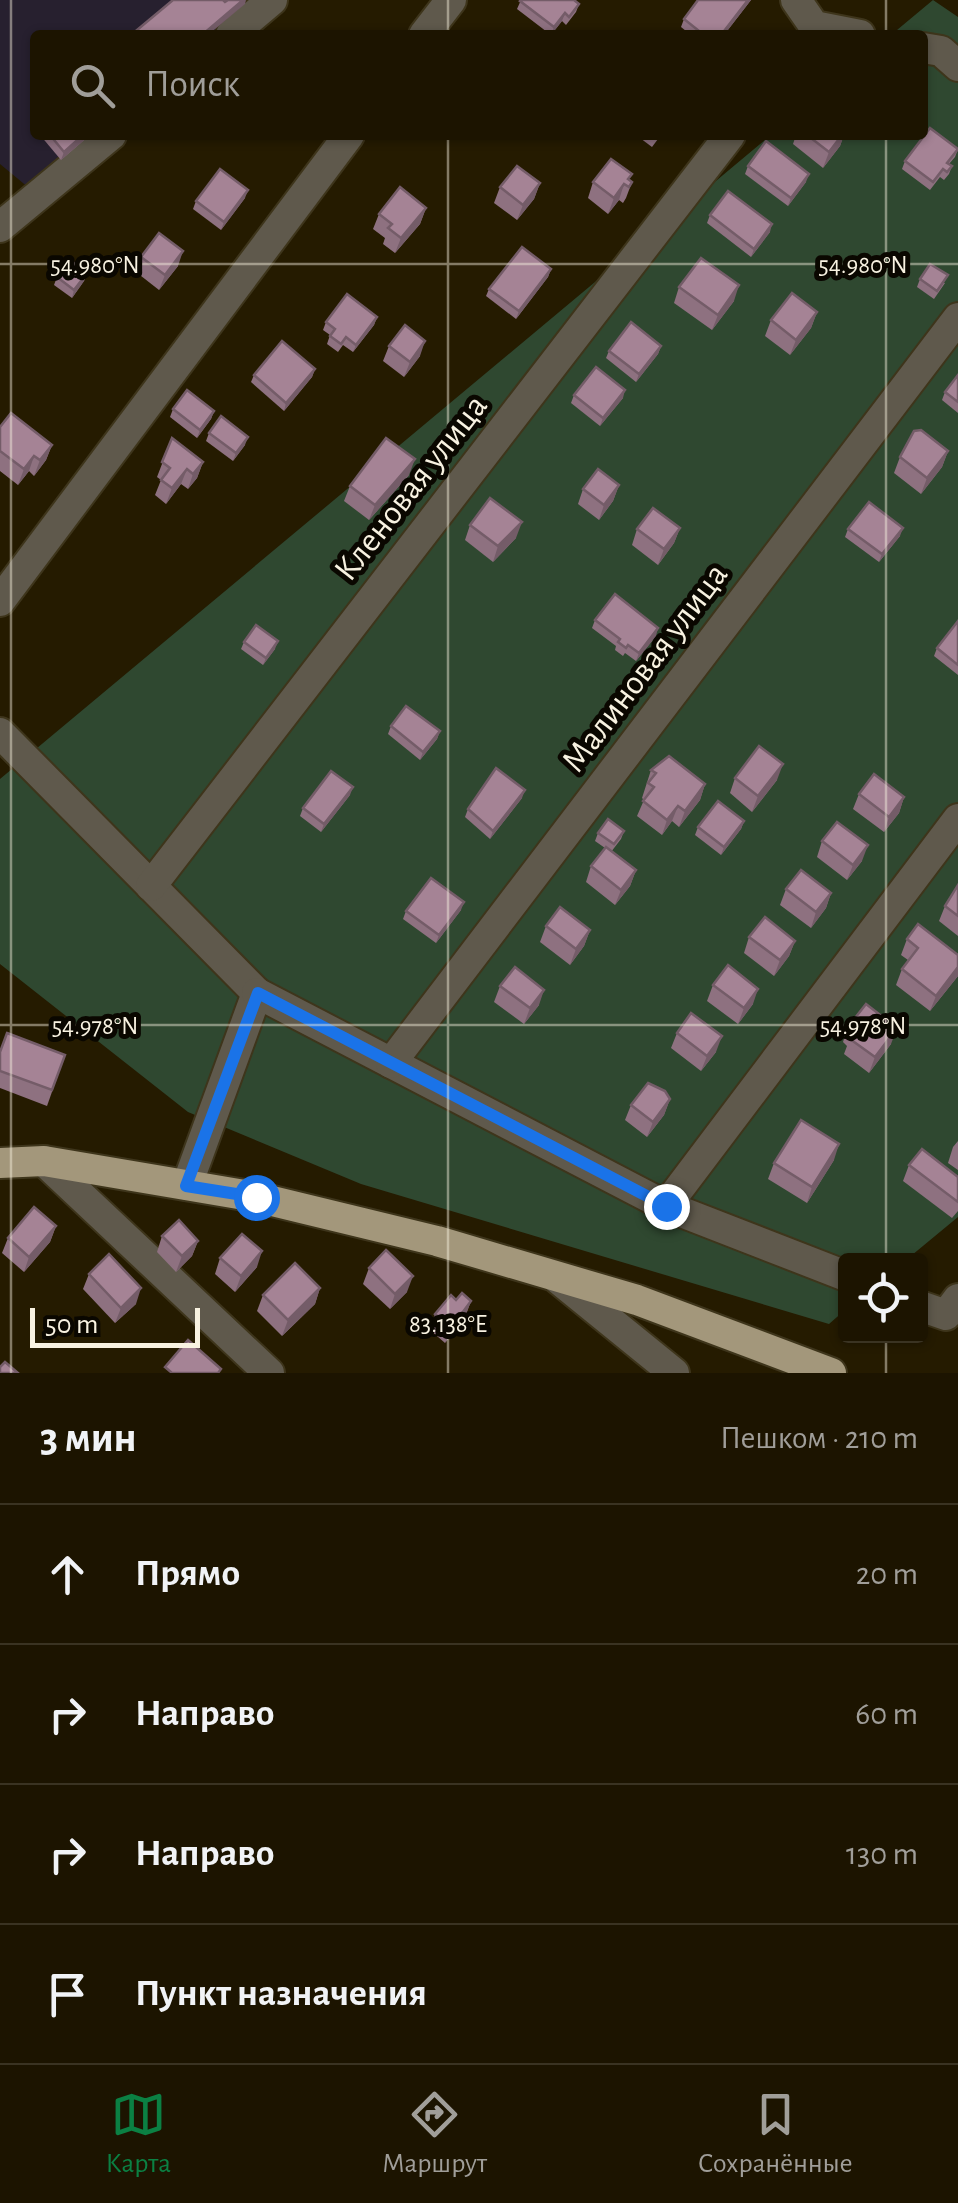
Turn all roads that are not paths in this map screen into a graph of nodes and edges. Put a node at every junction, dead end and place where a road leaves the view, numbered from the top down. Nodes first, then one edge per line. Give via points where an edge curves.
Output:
1 (272, 0) edge
2 (450, 0) edge
3 (796, 0) edge
4 (236, 30) edge
5 (428, 30) edge
6 (811, 30) edge
7 (928, 49) edge
8 (958, 66) edge
9 (105, 140) edge
10 (346, 140) edge
11 (726, 140) edge
12 (0, 227) edge
13 (958, 318) edge
14 (0, 601) edge
15 (0, 733) edge
16 (958, 820) edge
17 (151, 886) junction
18 (258, 993) junction
19 (391, 1063) junction
20 (44, 1162) junction
21 (0, 1163) edge
22 (186, 1186) junction
23 (666, 1206) junction
24 (838, 1273) edge
25 (556, 1277) junction
26 (269, 1373) edge
27 (674, 1373) edge
28 (831, 1373) edge

1 - 4 street
2 - 5 street
3 - 6 street
7 - 8 street
9 - 12 street
10 - 14 street
11 - 17 street, Кленовая улица
13 - 19 street, Малиновая улица
15 - 17 street
16 - 23 street
17 - 18 street
18 - 19 street
18 - 22 street
19 - 23 street
20 - 21 main road
20 - 22 main road
20 - 26 street
22 - 25 main road via 401,1232
23 - 24 street
25 - 27 street
25 - 28 main road via 690,1318

